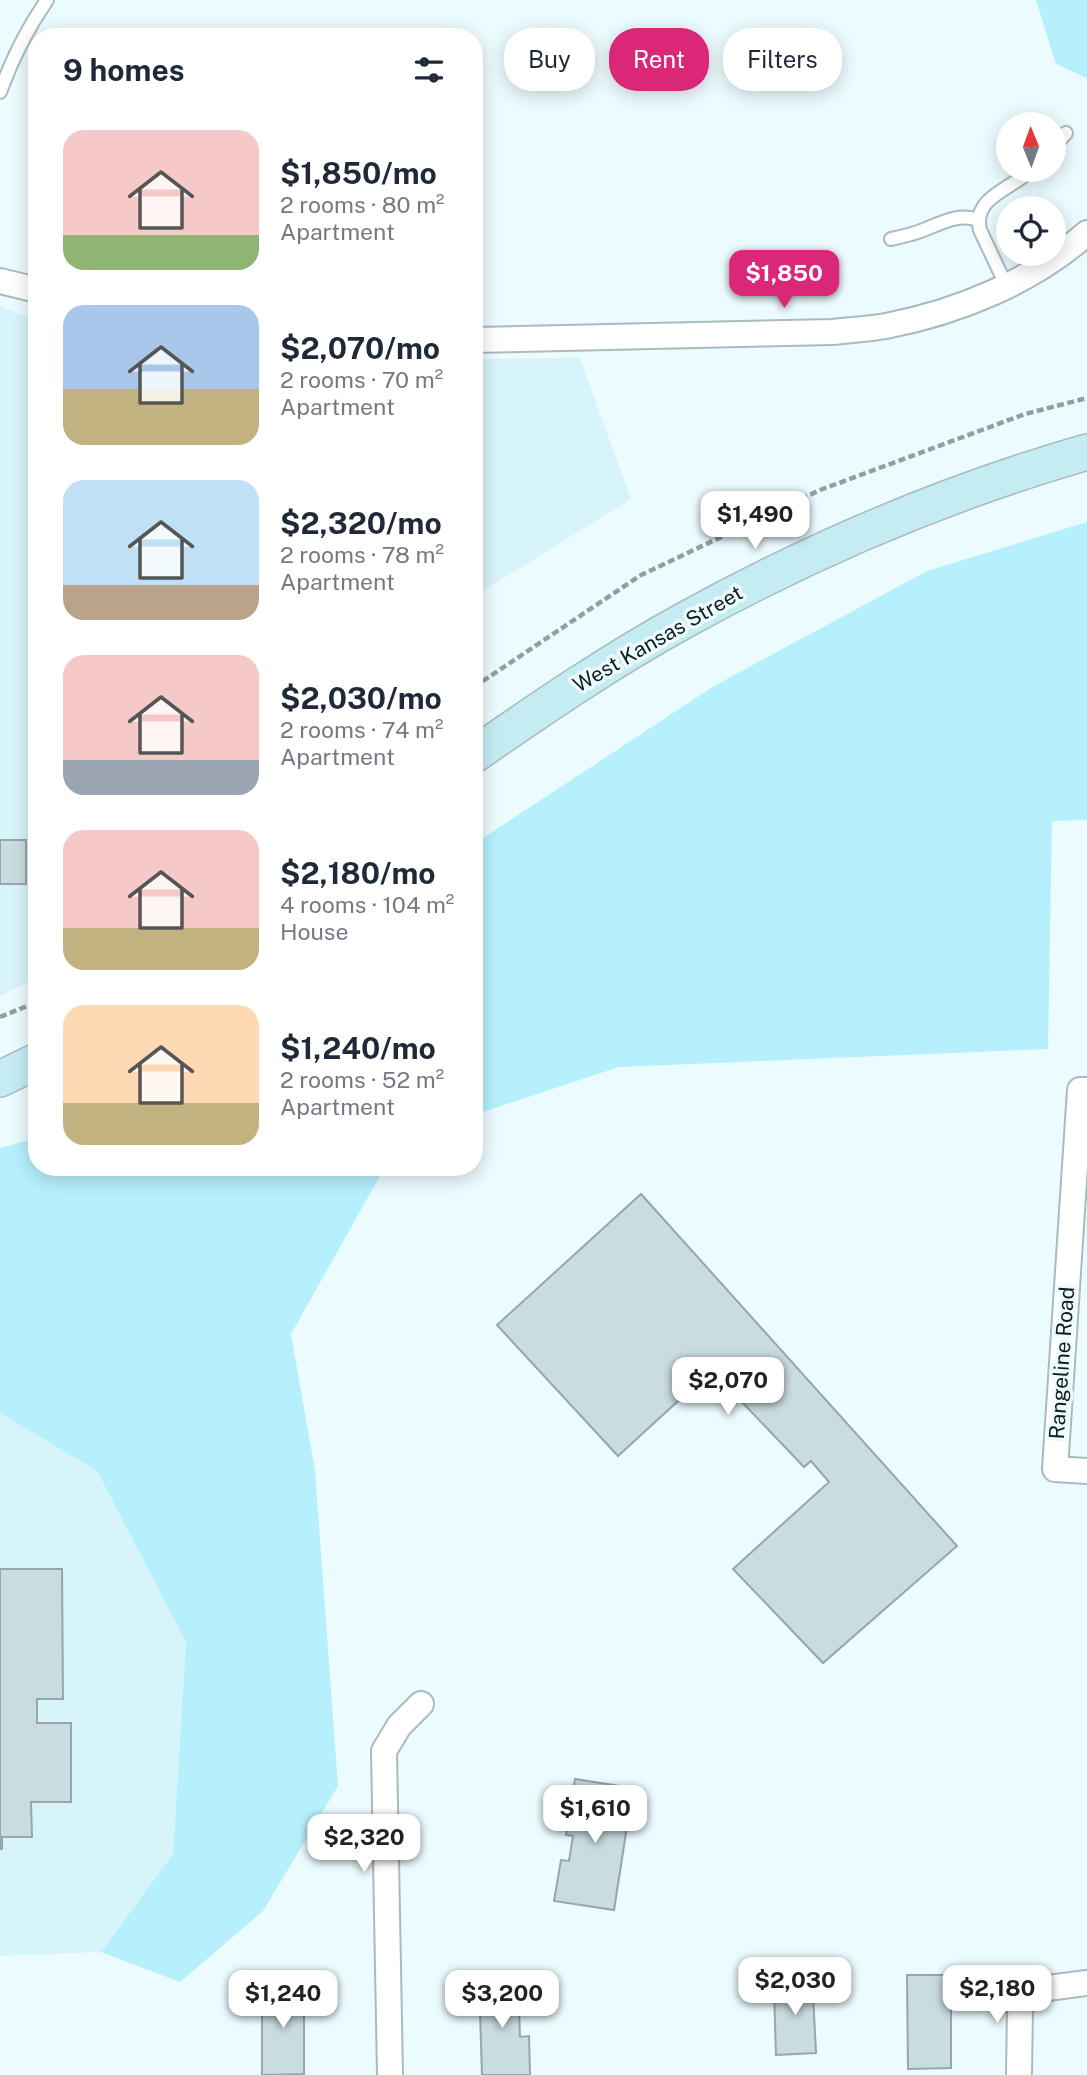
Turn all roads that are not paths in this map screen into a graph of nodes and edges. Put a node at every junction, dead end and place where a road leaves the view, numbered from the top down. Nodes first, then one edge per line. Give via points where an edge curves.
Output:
1 (47, 0) edge
2 (29, 28) edge
3 (28, 29) edge
4 (0, 92) edge
5 (1018, 182) edge
6 (978, 220) junction
7 (1087, 233) edge
8 (891, 239) dead end
9 (0, 281) edge
10 (1006, 285) junction
11 (28, 288) edge
12 (483, 340) edge
13 (1087, 452) edge
14 (483, 749) edge
15 (28, 1065) edge
16 (0, 1079) edge
17 (1083, 1090) edge
18 (1087, 1471) edge
19 (421, 1704) dead end
20 (1087, 1983) edge
21 (390, 2075) edge
22 (1019, 2075) edge

1 - 2 lane
3 - 4 lane
5 - 6 lane via 985,202
6 - 8 lane via 958,217
6 - 10 lane
7 - 10 street via 1037,270
9 - 11 street
10 - 12 street via 935,315 832,332
13 - 14 main road, West Kansas Street via 949,498 765,577 604,667
15 - 16 main road
17 - 18 street, Rangeline Road via 1055,1469
19 - 21 street via 399,1726 384,1751
20 - 22 street via 1030,1993 1020,2007

